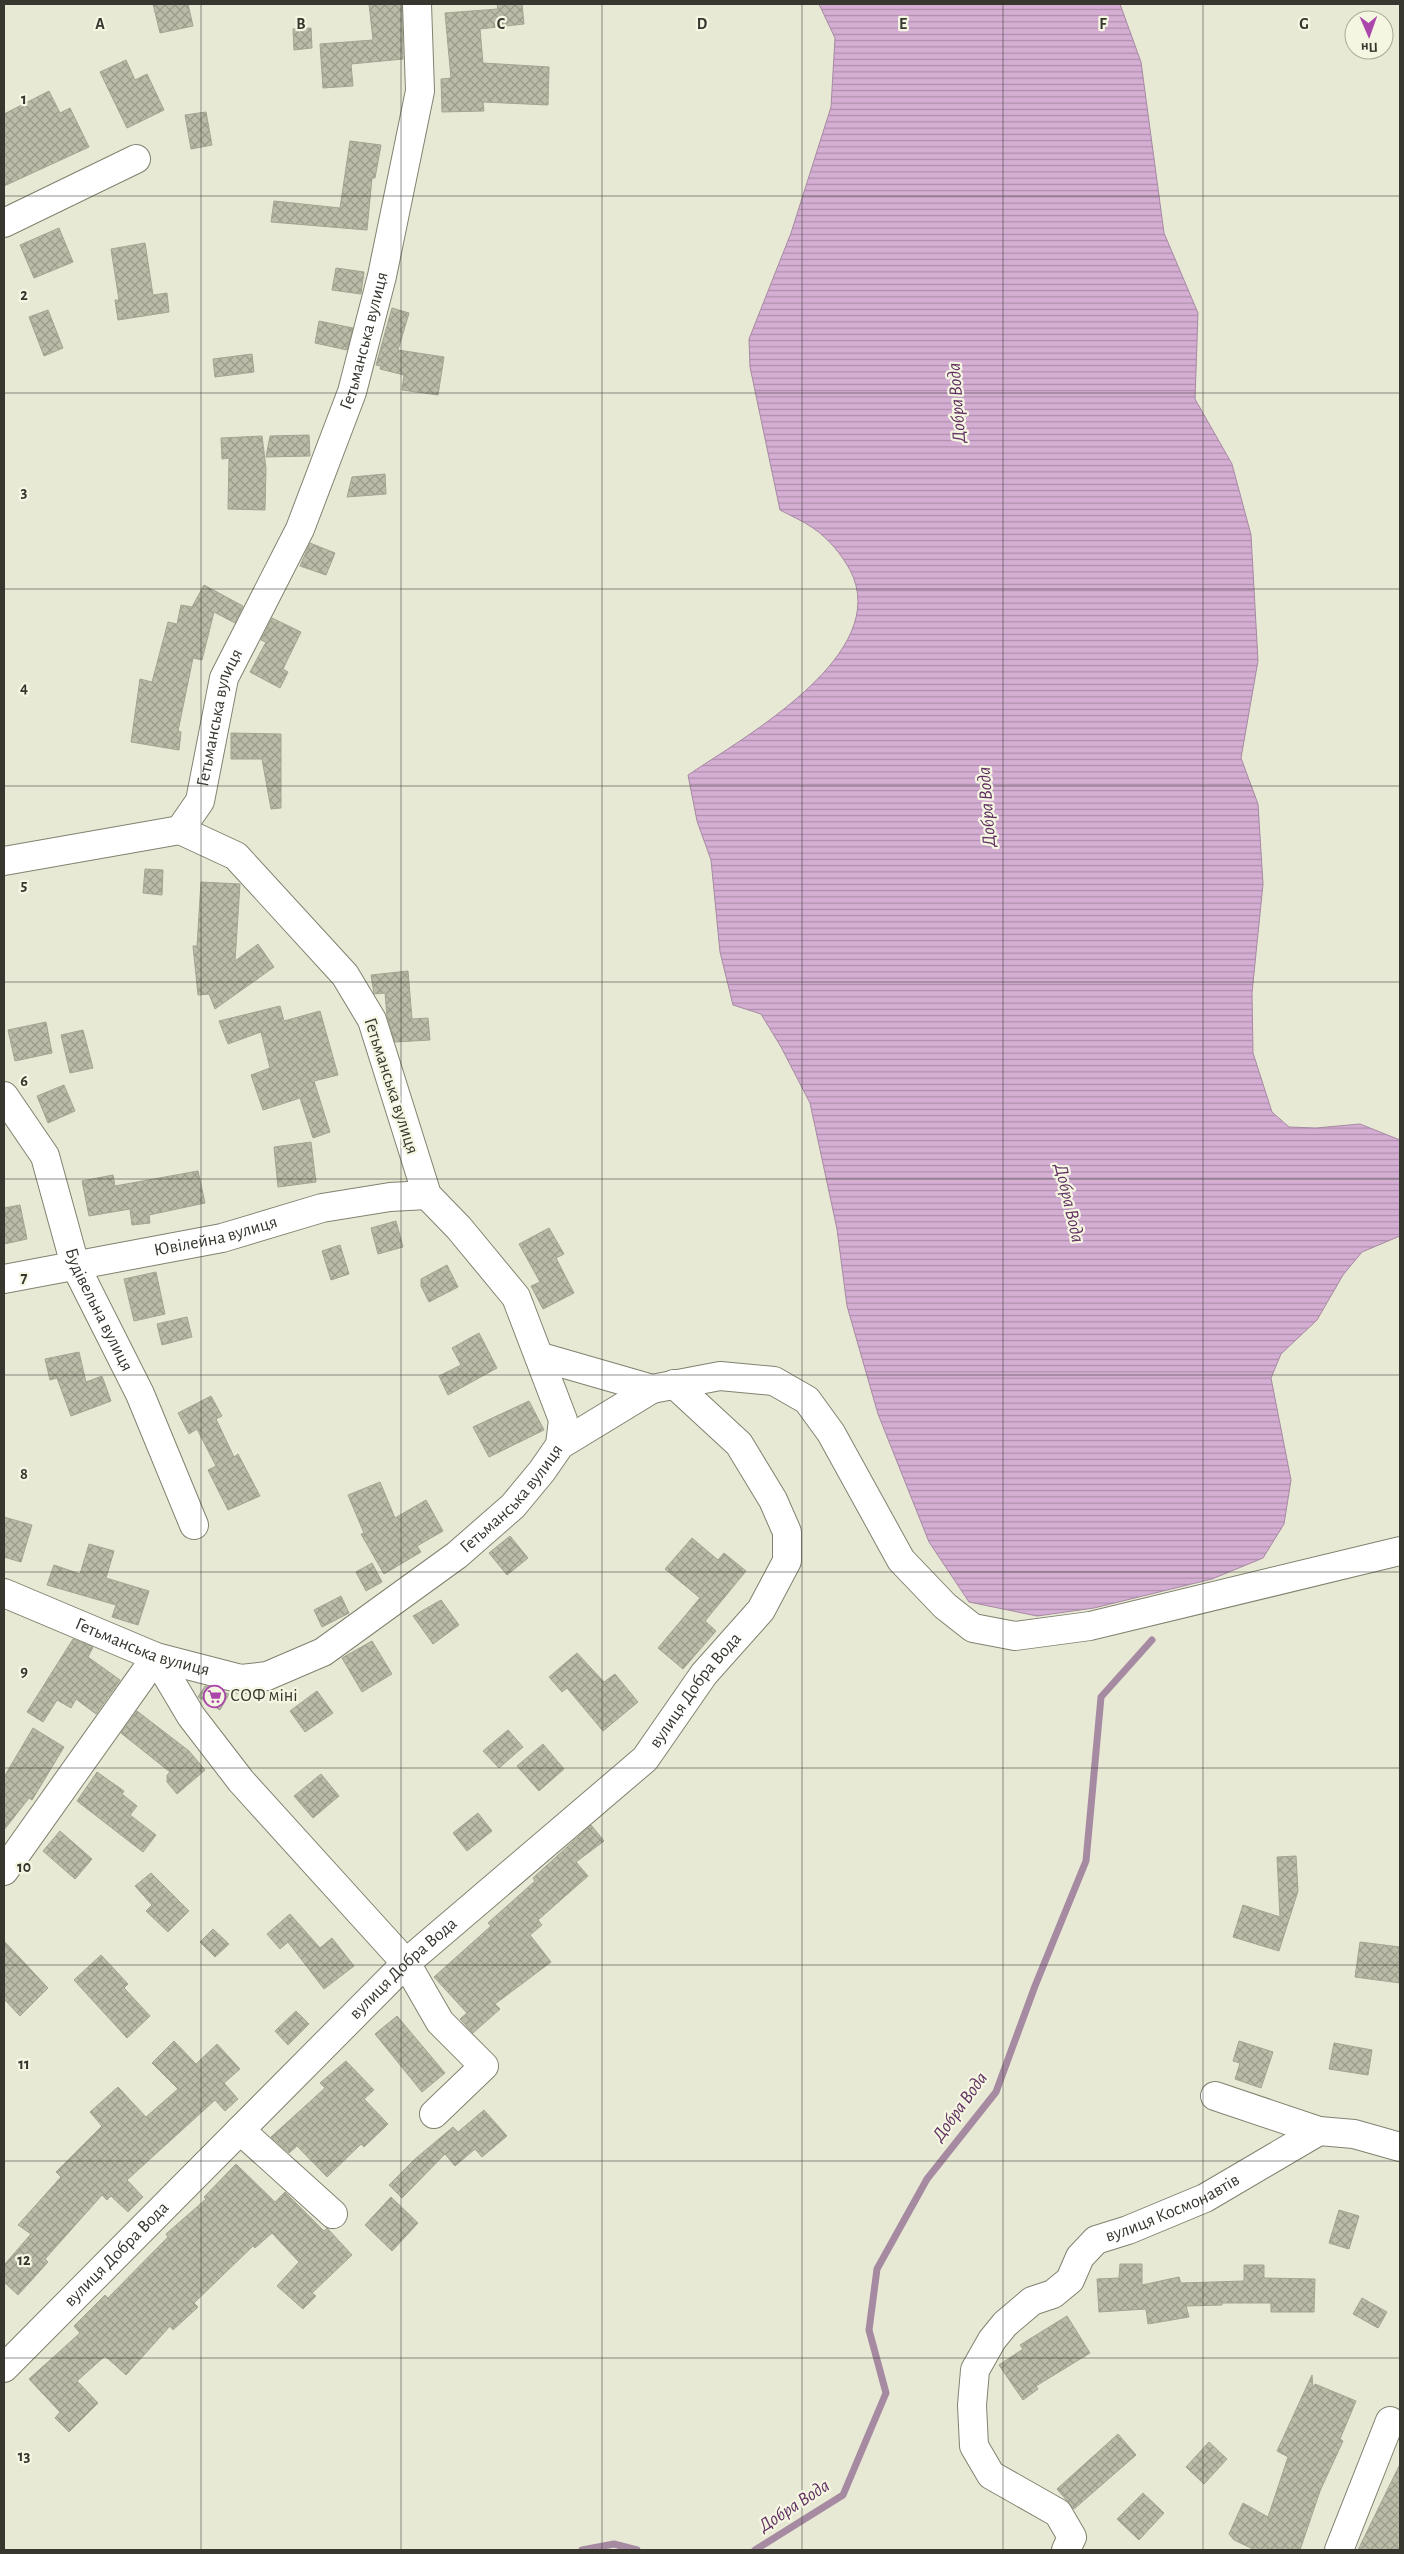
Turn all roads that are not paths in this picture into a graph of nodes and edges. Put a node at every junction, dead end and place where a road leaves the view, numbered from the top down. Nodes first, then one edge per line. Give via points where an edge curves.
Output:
1 (417, 4) edge
2 (136, 159) dead end
3 (4, 222) edge
4 (180, 830) junction
5 (4, 861) edge
6 (4, 1096) edge
7 (427, 1195) junction
8 (75, 1265) junction
9 (4, 1280) edge
10 (541, 1357) junction
11 (663, 1387) junction
12 (560, 1445) junction
13 (194, 1525) dead end
14 (1392, 1558) edge
15 (4, 1593) edge
16 (156, 1657) junction
17 (4, 1872) edge
18 (406, 1963) junction
19 (1215, 2096) dead end
20 (434, 2114) dead end
21 (240, 2130) junction
22 (1319, 2131) junction
23 (1400, 2147) edge
24 (333, 2214) dead end
25 (4, 2368) edge
26 (1390, 2421) dead end
27 (1066, 2550) edge
28 (1339, 2550) edge

1 - 4 street, Гетьманська вулиця via 420,90 382,276 352,392 300,530 224,678 200,802
2 - 3 street
4 - 5 street
4 - 7 street, Гетьманська вулиця via 236,856 345,976 372,1020
6 - 8 street, Будівельна вулиця via 45,1156
7 - 8 street, Ювілейна вулиця via 390,1197 322,1208 222,1238
7 - 10 street, Гетьманська вулиця via 516,1297
8 - 9 street, Ювілейна вулиця
8 - 13 street, Будівельна вулиця via 140,1394
10 - 11 street
10 - 12 street, Гетьманська вулиця via 563,1420
11 - 12 street
11 - 14 street via 720,1376 774,1380 806,1400 831,1433 901,1560 945,1606 973,1628 1015,1636 1090,1626
11 - 18 street, вулиця Добра Вода via 739,1444 773,1500 787,1532 788,1561 761,1610 704,1674 644,1759
12 - 16 street, Гетьманська вулиця via 513,1506 457,1556 323,1652 267,1676 241,1679
15 - 16 street, Гетьманська вулиця
16 - 17 street
16 - 18 street via 191,1716 240,1781
18 - 20 street via 440,2022 484,2066
18 - 21 street, вулиця Добра Вода
19 - 22 street
21 - 24 street
21 - 25 street, вулиця Добра Вода
22 - 23 street via 1354,2134
22 - 27 street, вулиця Космонавтів via 1205,2198 1096,2240 1080,2257 1070,2280 1053,2294 1032,2302 1005,2324 992,2340 975,2370 972,2405 974,2446 990,2475 1058,2512 1072,2537
26 - 28 street

